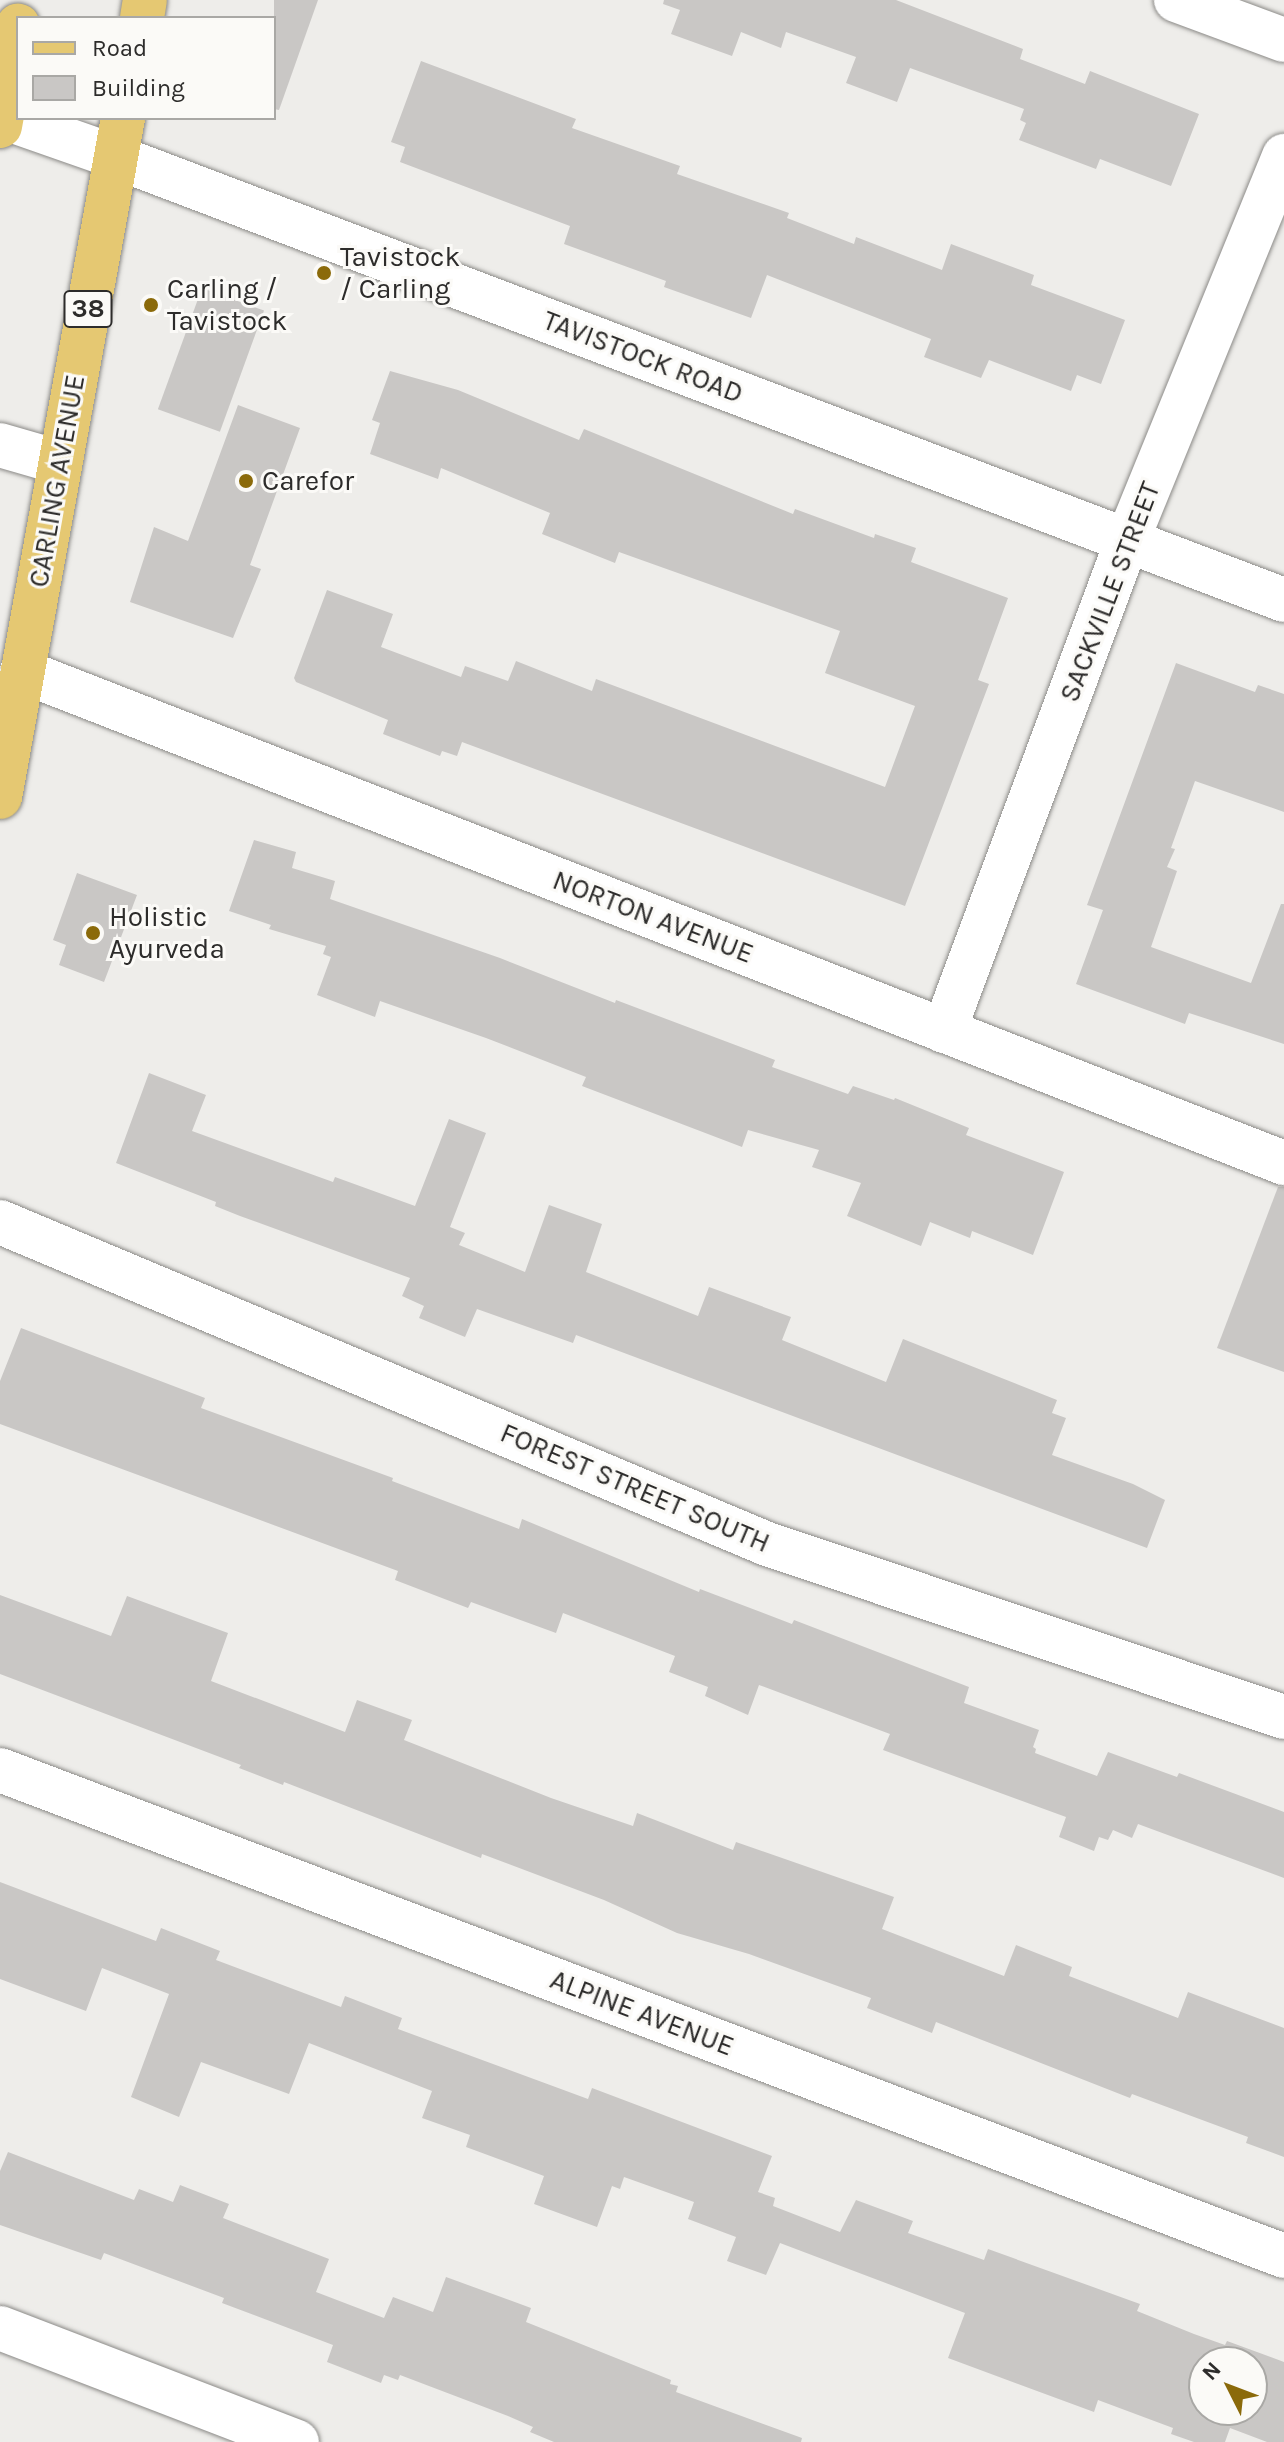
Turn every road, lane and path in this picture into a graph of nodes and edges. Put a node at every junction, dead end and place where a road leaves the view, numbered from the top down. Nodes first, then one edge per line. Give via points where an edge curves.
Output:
1 (1176, 0) edge
2 (16, 37) edge
3 (1284, 40) edge
4 (1, 122) edge
5 (119, 137) edge
6 (1284, 156) edge
7 (0, 445) edge
8 (59, 462) junction
9 (1127, 541) junction
10 (1284, 600) edge
11 (22, 671) junction
12 (0, 797) edge
13 (944, 1031) junction
14 (1284, 1163) edge
15 (0, 1222) edge
16 (1284, 1717) edge
17 (0, 1770) edge
18 (1284, 2256) edge
19 (0, 2328) edge
20 (297, 2442) edge

1 - 3 street
2 - 4 main road
4 - 5 street, TAVISTOCK ROAD
5 - 8 main road, CARLING AVENUE / 38
5 - 9 street, TAVISTOCK ROAD
6 - 9 street, SACKVILLE STREET
7 - 8 street
8 - 11 main road, CARLING AVENUE / 38
9 - 10 street, TAVISTOCK ROAD
9 - 13 street, SACKVILLE STREET
11 - 12 main road, CARLING AVENUE / 38
11 - 13 street, NORTON AVENUE
13 - 14 street, NORTON AVENUE
15 - 16 street, FOREST STREET SOUTH via 767,1544
17 - 18 street, ALPINE AVENUE
19 - 20 street

